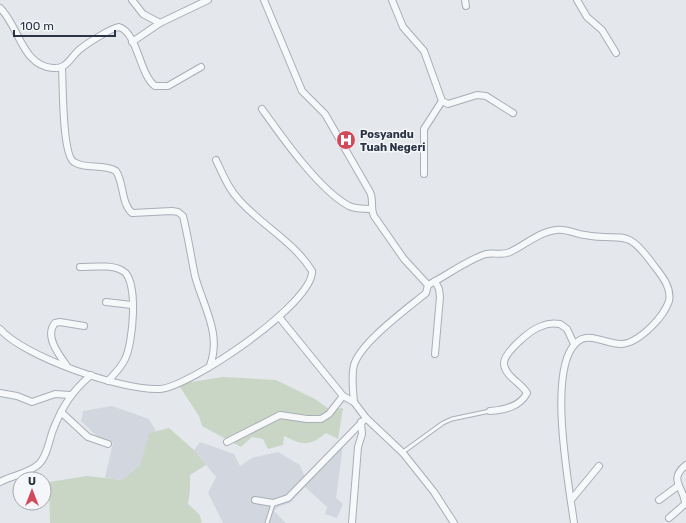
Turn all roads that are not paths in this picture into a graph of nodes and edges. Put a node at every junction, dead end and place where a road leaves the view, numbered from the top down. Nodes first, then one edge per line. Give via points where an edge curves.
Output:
1 (132, 0) edge
2 (208, 0) edge
3 (264, 0) edge
4 (392, 0) edge
5 (577, 0) edge
6 (0, 8) edge
7 (160, 23) junction
8 (132, 42) junction
9 (616, 52) dead end
10 (201, 67) dead end
11 (62, 68) junction
12 (442, 101) junction
13 (262, 109) dead end
14 (513, 113) dead end
15 (216, 160) dead end
16 (424, 174) dead end
17 (370, 209) junction
18 (80, 267) dead end
19 (435, 281) junction
20 (428, 285) junction
21 (106, 302) dead end
22 (132, 305) junction
23 (279, 317) junction
24 (84, 326) dead end
25 (0, 329) edge
26 (574, 344) junction
27 (435, 354) dead end
28 (210, 365) junction
29 (67, 366) junction
30 (91, 375) junction
31 (108, 381) junction
32 (0, 393) edge
33 (70, 395) junction
34 (342, 396) junction
35 (354, 402) junction
36 (490, 411) joint
37 (61, 412) junction
38 (364, 420) junction
39 (226, 442) dead end
40 (108, 444) dead end
41 (403, 453) junction
42 (686, 465) edge
43 (599, 466) dead end
44 (0, 482) edge
45 (678, 486) junction
46 (255, 500) dead end
47 (571, 500) junction
48 (659, 500) dead end
49 (273, 503) junction
50 (669, 518) dead end
51 (267, 523) edge
52 (352, 523) edge
53 (454, 523) edge
54 (574, 523) edge

1 - 7 street via 144,14
2 - 7 street
3 - 17 street via 302,91 325,114 371,195
4 - 12 street via 403,27 424,51
5 - 9 street via 587,17 602,30
6 - 11 street via 34,61 41,66
7 - 8 street
8 - 10 street via 149,79 157,86 168,86
8 - 11 street via 124,30 114,28 82,48
11 - 28 street via 66,146 71,160 76,163 104,166 116,171 132,213 172,211 183,216 196,278 214,334 214,350
12 - 14 street via 448,104 477,95 486,96
12 - 16 street via 424,129
13 - 17 street via 298,157 328,189 349,206
15 - 23 street via 225,180 241,202 286,242 312,271 310,280
17 - 20 street via 404,259
18 - 22 street via 102,267 123,271 131,280
19 - 20 street
19 - 26 street via 487,254 506,254 553,230 563,229 594,236 619,236 631,240 644,252 666,284 669,295 667,307 650,329 628,343 614,344 589,338
19 - 27 street via 440,289
20 - 35 street via 426,293 362,350 354,366
21 - 22 street
22 - 31 street via 132,330 128,352 121,367
23 - 28 street via 242,347
23 - 34 street
24 - 29 street via 60,322 55,323 52,328 53,343
25 - 29 street via 26,348
26 - 36 street via 568,329 560,324 541,326 528,334 507,353 504,362 510,375 527,393 509,409
26 - 47 street via 564,368 560,392
28 - 31 street via 164,388 146,388
29 - 30 street
30 - 31 street
30 - 33 street
32 - 33 street via 32,402 55,394
33 - 37 street
34 - 35 street
34 - 39 street via 329,414 321,419 280,415
35 - 38 street
36 - 41 lane via 459,417 443,424
37 - 40 street via 88,437
37 - 44 street via 42,460 23,474
38 - 41 street
38 - 49 street via 296,492 284,500
38 - 52 street via 358,447
41 - 53 street via 434,492
42 - 45 street via 678,474
43 - 47 street
45 - 48 street
45 - 50 street via 685,504
46 - 49 street
47 - 54 street
49 - 51 lane

